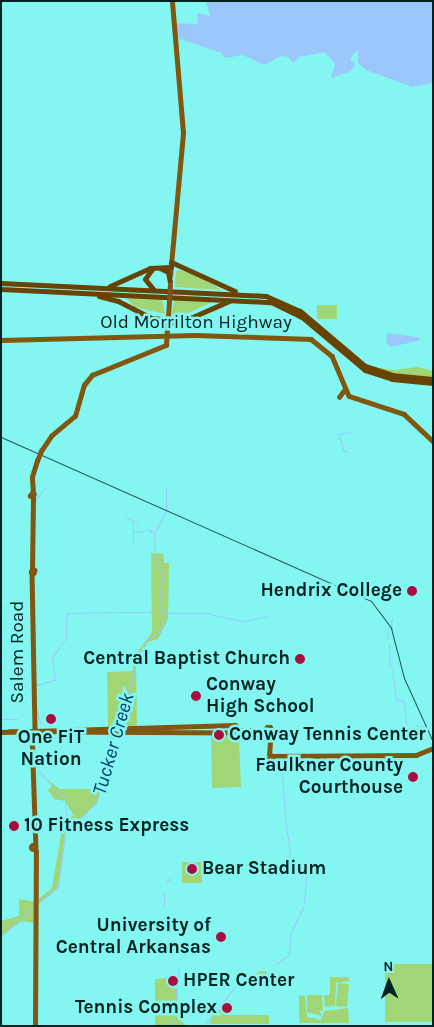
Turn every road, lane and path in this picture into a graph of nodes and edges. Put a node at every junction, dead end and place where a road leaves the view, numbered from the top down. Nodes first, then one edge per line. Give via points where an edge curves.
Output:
1 (172, 1) edge
2 (169, 263) junction
3 (1, 283) edge
4 (170, 284) junction
5 (99, 287) junction
6 (1, 289) edge
7 (156, 290) junction
8 (77, 292) junction
9 (242, 293) junction
10 (253, 300) junction
11 (170, 324) junction
12 (175, 337) junction
13 (161, 338) junction
14 (328, 338) junction
15 (1, 340) edge
16 (167, 340) junction
17 (335, 345) junction
18 (343, 382) junction
19 (433, 382) edge
20 (340, 397) dead end
21 (355, 398) junction
22 (351, 402) dead end
23 (371, 403) junction
24 (432, 438) edge
25 (433, 445) edge
26 (178, 728) junction
27 (152, 729) junction
28 (195, 729) junction
29 (210, 729) junction
30 (232, 729) junction
31 (52, 730) junction
32 (167, 730) junction
33 (34, 731) junction
34 (68, 731) junction
35 (1, 732) edge
36 (10, 732) junction
37 (46, 732) junction
38 (433, 748) edge
39 (35, 1026) edge

1 - 2 main road via 183,133
2 - 4 main road
2 - 5 highway via 152,267 118,284
2 - 9 highway
3 - 5 highway
4 - 7 highway via 165,269 150,270 145,281
4 - 11 main road, bridge
5 - 7 highway
6 - 8 highway
7 - 9 highway
8 - 10 highway
8 - 11 highway via 113,298
9 - 14 highway via 290,304
10 - 11 highway via 225,302 188,320
10 - 14 highway via 289,309
11 - 12 main road
11 - 13 main road
11 - 16 main road
12 - 16 main road, Salem Road
12 - 18 main road, Old Morrilton Highway via 310,339 326,348
13 - 15 main road, Old Morrilton Highway
13 - 16 main road
14 - 17 highway
16 - 33 main road, Salem Road, bridge via 92,375 84,385 75,416 51,436 37,461 32,495
17 - 19 highway via 377,372
17 - 19 highway via 372,373
18 - 20 main road via 345,393
18 - 21 main road, Old Morrilton Highway via 349,396
18 - 23 main road via 353,395
21 - 22 main road
21 - 23 main road
23 - 24 main road via 409,416
24 - 25 main road
26 - 27 main road
26 - 28 main road
26 - 32 main road
27 - 32 main road
27 - 34 main road
28 - 29 main road
28 - 32 main road
29 - 30 main road
29 - 30 main road
30 - 38 main road via 268,730 271,756 416,755
31 - 33 main road
31 - 34 main road
31 - 37 main road
33 - 36 main road
33 - 36 main road
33 - 37 main road
33 - 39 main road, Salem Road
34 - 37 main road
35 - 36 main road

